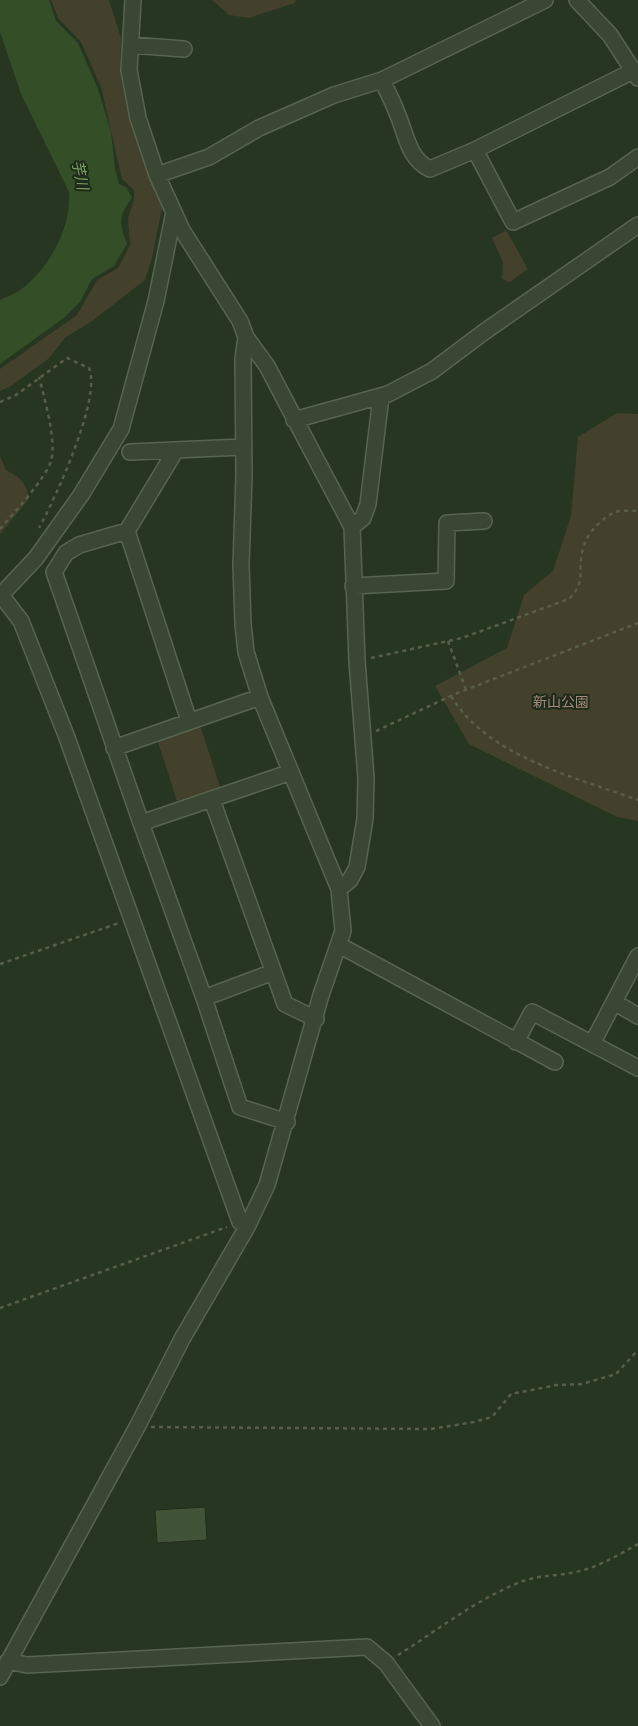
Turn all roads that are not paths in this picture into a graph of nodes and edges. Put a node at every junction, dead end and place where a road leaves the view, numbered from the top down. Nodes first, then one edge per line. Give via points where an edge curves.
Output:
1 (133, 0) edge
2 (545, 0) edge
3 (577, 0) edge
4 (131, 45) junction
5 (184, 49) dead end
6 (636, 74) edge
7 (382, 80) junction
8 (475, 150) junction
9 (638, 157) edge
10 (157, 175) junction
11 (174, 212) junction
12 (638, 225) edge
13 (246, 337) junction
14 (381, 397) junction
15 (294, 420) junction
16 (243, 447) junction
17 (176, 450) junction
18 (130, 452) dead end
19 (484, 521) dead end
20 (352, 527) junction
21 (127, 531) junction
22 (354, 586) junction
23 (1, 595) edge
24 (260, 697) junction
25 (190, 722) junction
26 (114, 748) junction
27 (291, 772) junction
28 (212, 800) junction
29 (141, 823) junction
30 (339, 889) junction
31 (340, 945) junction
32 (638, 956) edge
33 (273, 972) junction
34 (204, 998) junction
35 (614, 1002) junction
36 (638, 1016) edge
37 (316, 1019) junction
38 (516, 1042) junction
39 (592, 1044) junction
40 (555, 1062) dead end
41 (638, 1068) edge
42 (287, 1122) junction
43 (244, 1224) junction
44 (8, 1661) junction
45 (0, 1676) edge
46 (432, 1726) edge

1 - 4 street
2 - 7 street
3 - 6 street via 610,35
4 - 5 street
4 - 10 street via 129,70 138,118
6 - 8 street
7 - 8 street via 398,113 410,150 422,166 430,169
7 - 10 street via 334,95 259,128 209,157
8 - 9 street via 513,222 610,178
10 - 11 street
11 - 13 street via 240,321
11 - 23 street via 156,301 120,429 81,495 36,558
12 - 14 street via 432,372
13 - 15 street via 267,366
13 - 16 street
14 - 15 street
14 - 20 street via 368,504 363,518
15 - 20 street
16 - 17 street
16 - 24 street via 243,624 246,652
17 - 18 street
17 - 21 street
19 - 22 street via 447,524 446,581
20 - 22 street
21 - 25 street
21 - 26 street via 79,545 66,553 54,572
22 - 30 street via 366,778 357,867 350,880
23 - 43 street via 21,621 66,735 130,919
24 - 25 street
24 - 27 street
25 - 26 street
26 - 29 street
27 - 28 street
27 - 30 street
28 - 29 street
28 - 33 street
29 - 34 street
30 - 31 street via 343,931
31 - 37 street via 321,995
31 - 38 street
32 - 35 street
33 - 34 street
33 - 37 street via 285,1004
34 - 42 street via 240,1107
35 - 36 street
35 - 39 street
37 - 42 street
38 - 39 street via 532,1012
38 - 40 street
39 - 41 street
42 - 43 street via 267,1185
43 - 44 street
44 - 45 street
44 - 46 street via 37,1664 367,1647 386,1663

